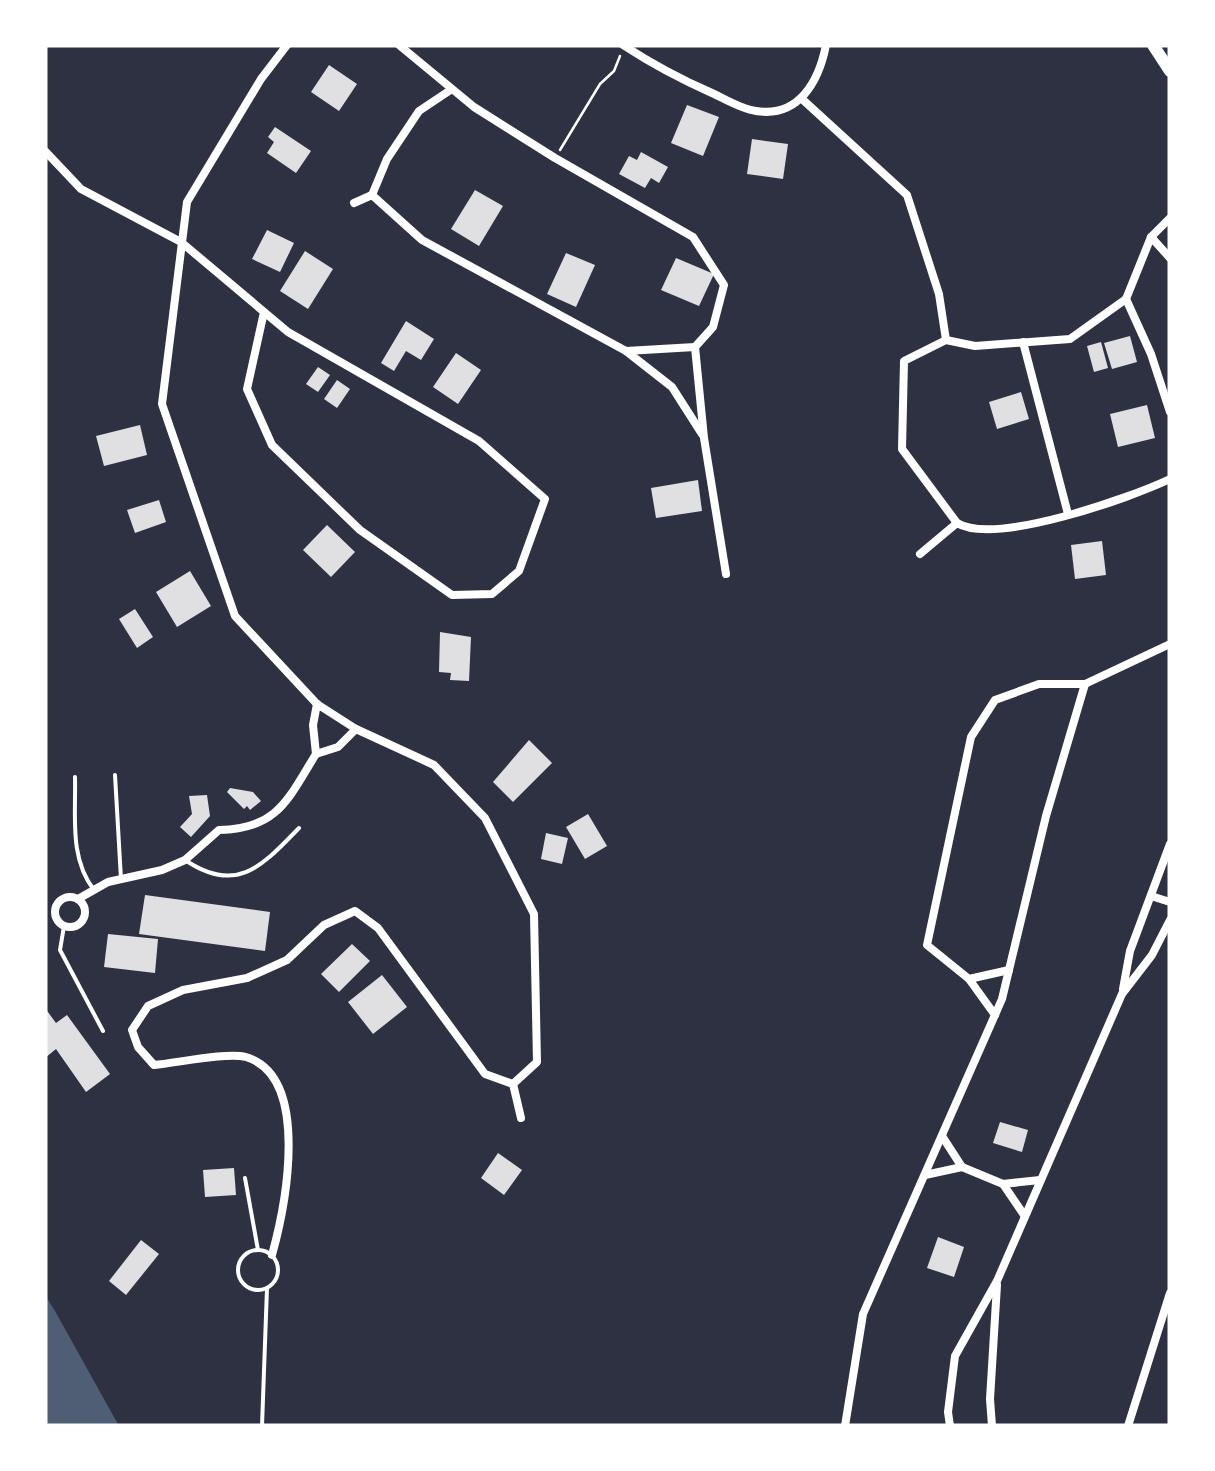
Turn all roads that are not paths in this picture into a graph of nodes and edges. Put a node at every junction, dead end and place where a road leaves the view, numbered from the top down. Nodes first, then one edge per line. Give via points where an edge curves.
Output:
1 (288, 45) edge
2 (399, 45) edge
3 (623, 45) edge
4 (826, 45) edge
5 (1153, 45) edge
6 (1170, 72) edge
7 (452, 88) junction
8 (802, 99) junction
9 (45, 151) edge
10 (372, 195) junction
11 (354, 202) dead end
12 (1170, 218) edge
13 (1152, 237) junction
14 (180, 242) junction
15 (1170, 258) edge
16 (1126, 299) junction
17 (264, 312) junction
18 (946, 340) junction
19 (1023, 342) junction
20 (695, 347) junction
21 (626, 351) junction
22 (1170, 412) edge
23 (704, 438) junction
24 (1170, 480) edge
25 (1068, 514) junction
26 (957, 523) junction
27 (920, 554) dead end
28 (726, 574) dead end
29 (1170, 644) edge
30 (1085, 684) junction
31 (317, 704) junction
32 (356, 730) junction
33 (316, 754) junction
34 (115, 775) dead end
35 (75, 778) dead end
36 (299, 828) dead end
37 (1170, 844) edge
38 (185, 860) junction
39 (122, 879) junction
40 (94, 890) junction
41 (1150, 896) junction
42 (78, 899) junction
43 (1170, 902) edge
44 (1170, 920) edge
45 (64, 926) junction
46 (1009, 970) junction
47 (969, 979) junction
48 (1122, 994) junction
49 (995, 1015) junction
50 (104, 1031) dead end
51 (513, 1084) junction
52 (522, 1118) dead end
53 (942, 1136) junction
54 (962, 1166) junction
55 (924, 1175) junction
56 (245, 1178) dead end
57 (1040, 1180) junction
58 (1003, 1184) junction
59 (1024, 1215) junction
60 (258, 1250) junction
61 (272, 1255) junction
62 (997, 1281) junction
63 (267, 1288) junction
64 (1170, 1293) edge
65 (262, 1426) edge
66 (845, 1426) edge
67 (950, 1426) edge
68 (992, 1426) edge
69 (1128, 1426) edge

1 - 14 street via 187,202
2 - 7 street
3 - 8 street via 754,112 781,111
4 - 8 street via 821,71
5 - 6 main road
7 - 10 street via 419,111 386,159
7 - 20 street via 555,158 693,237 724,285 713,328
8 - 18 street via 907,195 940,294
9 - 14 street via 81,189
10 - 11 street
10 - 21 street via 422,240
12 - 13 street
13 - 15 street
13 - 16 street
14 - 17 street
14 - 31 street via 162,404 235,616
16 - 19 street via 1070,339
16 - 22 street
17 - 17 street via 479,441 545,499 518,571 492,594 452,595 360,530 272,445 248,389
18 - 19 street via 975,346
18 - 26 street via 904,361 902,449
19 - 25 street
20 - 21 street
20 - 23 street
21 - 23 street via 672,387
23 - 28 street
24 - 25 street
25 - 26 street via 968,530
26 - 27 street
29 - 30 street
30 - 46 street
30 - 47 street via 1040,684 995,700 972,737 927,944
31 - 32 street
31 - 33 street
32 - 33 street via 338,747
32 - 51 street via 434,765 472,804 534,914 537,1062
33 - 38 street via 273,817 244,830 219,830
34 - 39 lane
35 - 40 lane via 76,852
36 - 38 lane via 244,874 224,878
37 - 41 street
38 - 39 street
39 - 40 street
40 - 42 street
41 - 43 street
41 - 48 street
42 - 45 street via 84,918
42 - 45 street via 65,898 55,907
44 - 48 street
45 - 50 lane via 60,950
46 - 47 street
46 - 49 street
47 - 49 street
48 - 57 street
49 - 53 street
51 - 52 street
51 - 61 street via 485,1074 378,928 355,911 324,925 287,960 148,1006 132,1030 154,1065 248,1057 274,1078 290,1125 284,1212
53 - 54 street
53 - 55 street
54 - 55 street
54 - 58 street
55 - 66 street via 863,1314
56 - 60 lane
57 - 58 street
57 - 59 street
58 - 59 street
59 - 62 street
60 - 61 lane
60 - 63 lane via 242,1258 239,1274 250,1288
61 - 63 lane via 278,1271
62 - 67 street via 955,1356
62 - 68 street
63 - 65 lane
64 - 69 street

